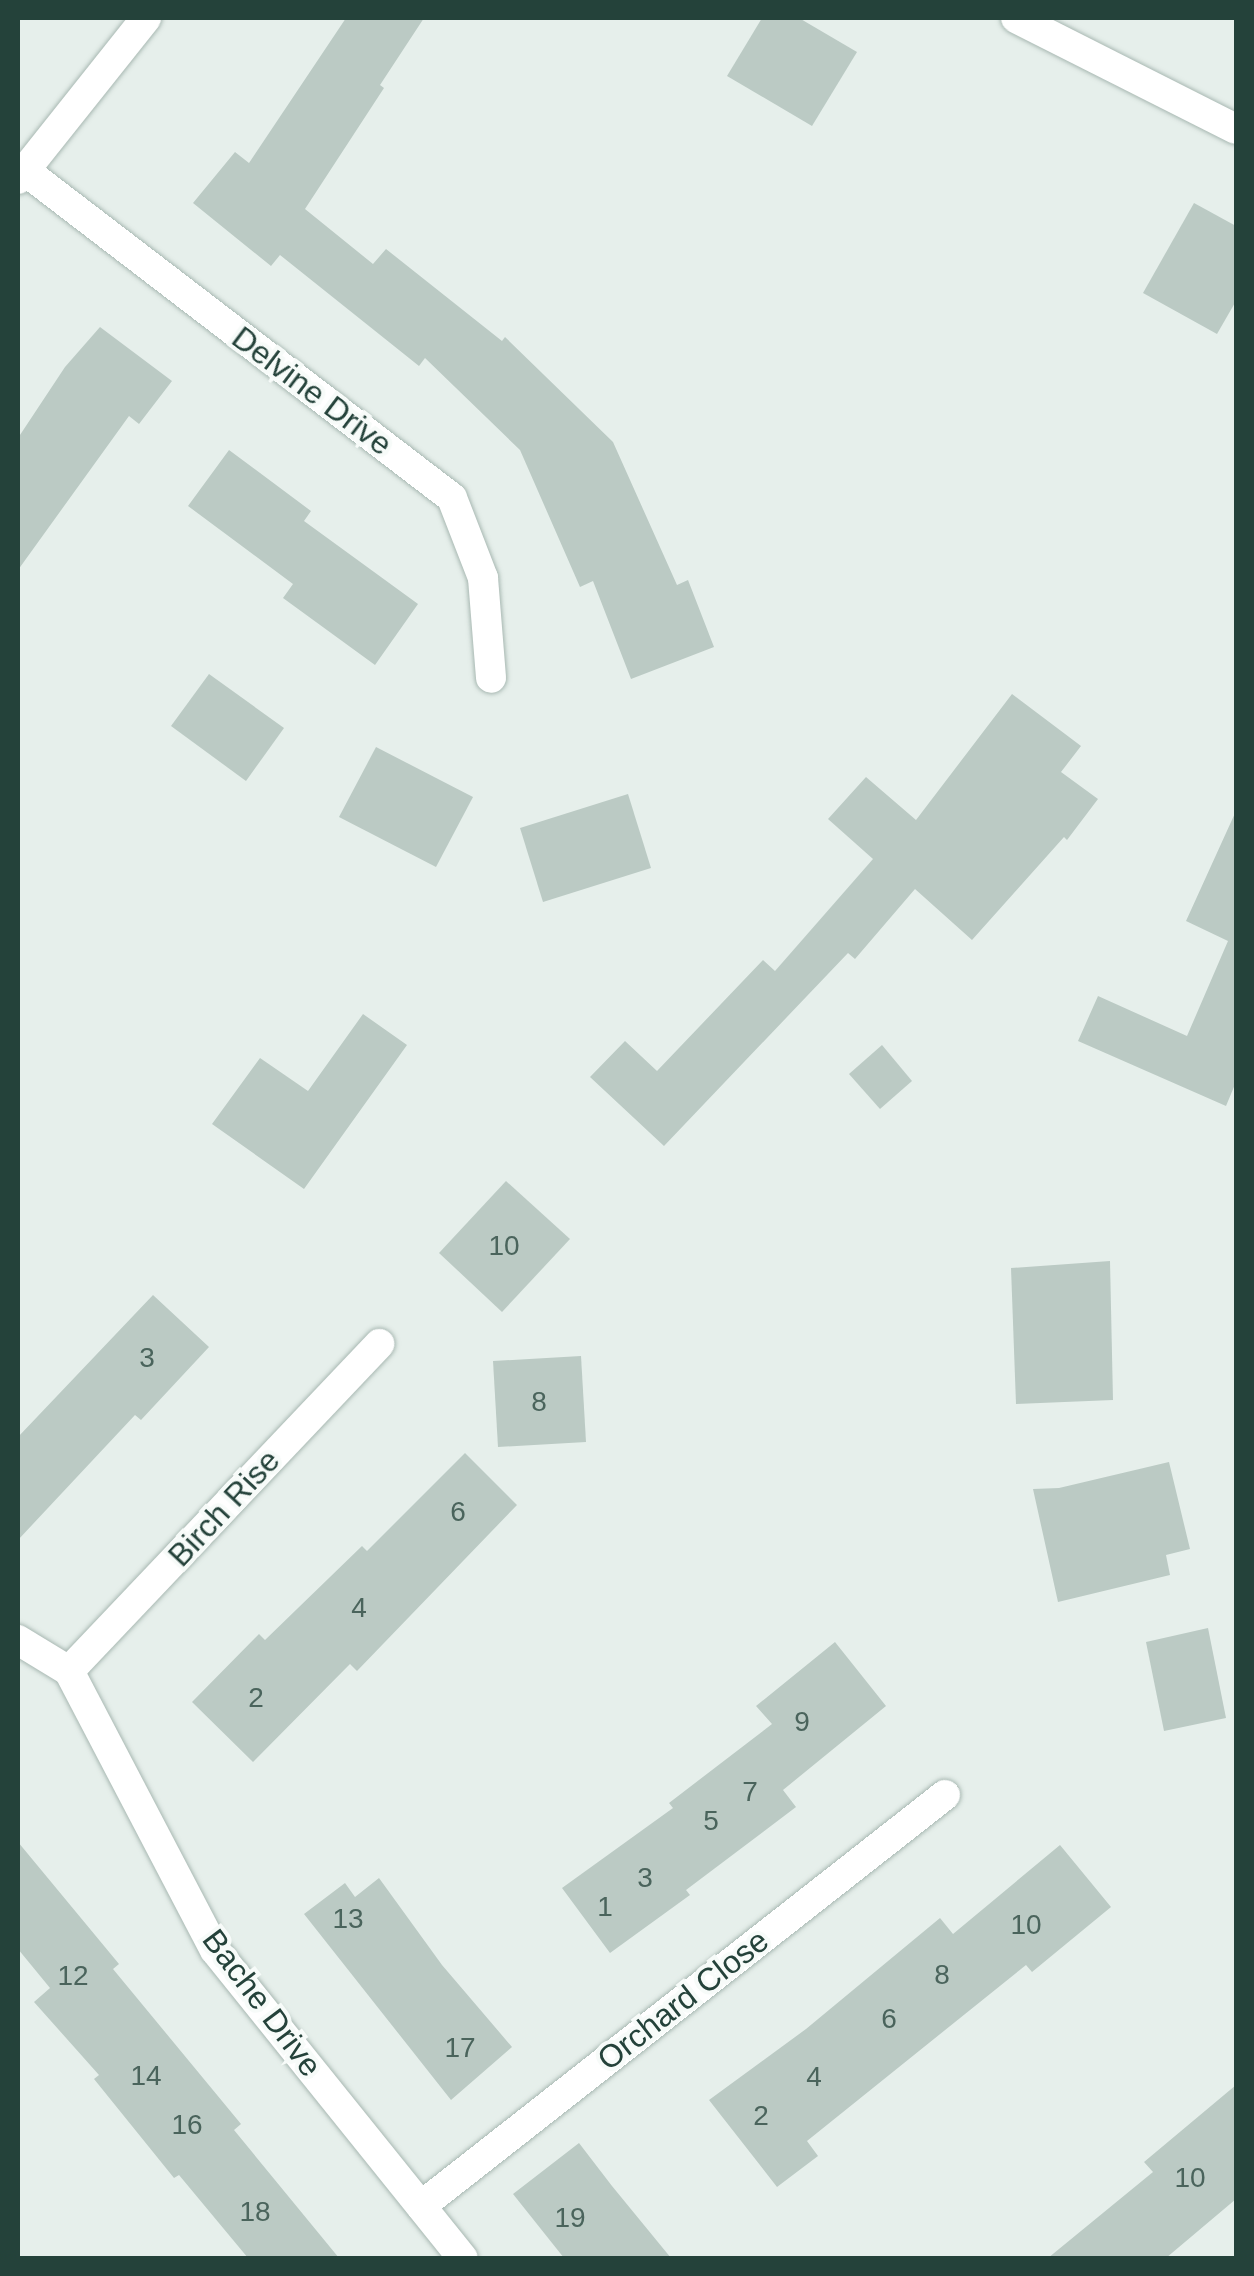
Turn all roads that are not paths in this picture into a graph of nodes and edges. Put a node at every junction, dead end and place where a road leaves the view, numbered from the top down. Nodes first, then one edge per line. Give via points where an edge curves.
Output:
1 (146, 18) edge
2 (1016, 18) edge
3 (1236, 129) edge
4 (21, 174) edge
5 (491, 678) dead end
6 (379, 1344) dead end
7 (18, 1640) edge
8 (69, 1671) junction
9 (945, 1795) dead end
10 (421, 2206) junction
11 (462, 2258) edge

1 - 4 street
2 - 3 street
4 - 5 street, Delvine Drive via 452,498 483,578
6 - 8 street, Birch Rise
7 - 8 street
8 - 10 street, Bache Drive via 215,1950
9 - 10 street, Orchard Close
10 - 11 street, Bache Drive

